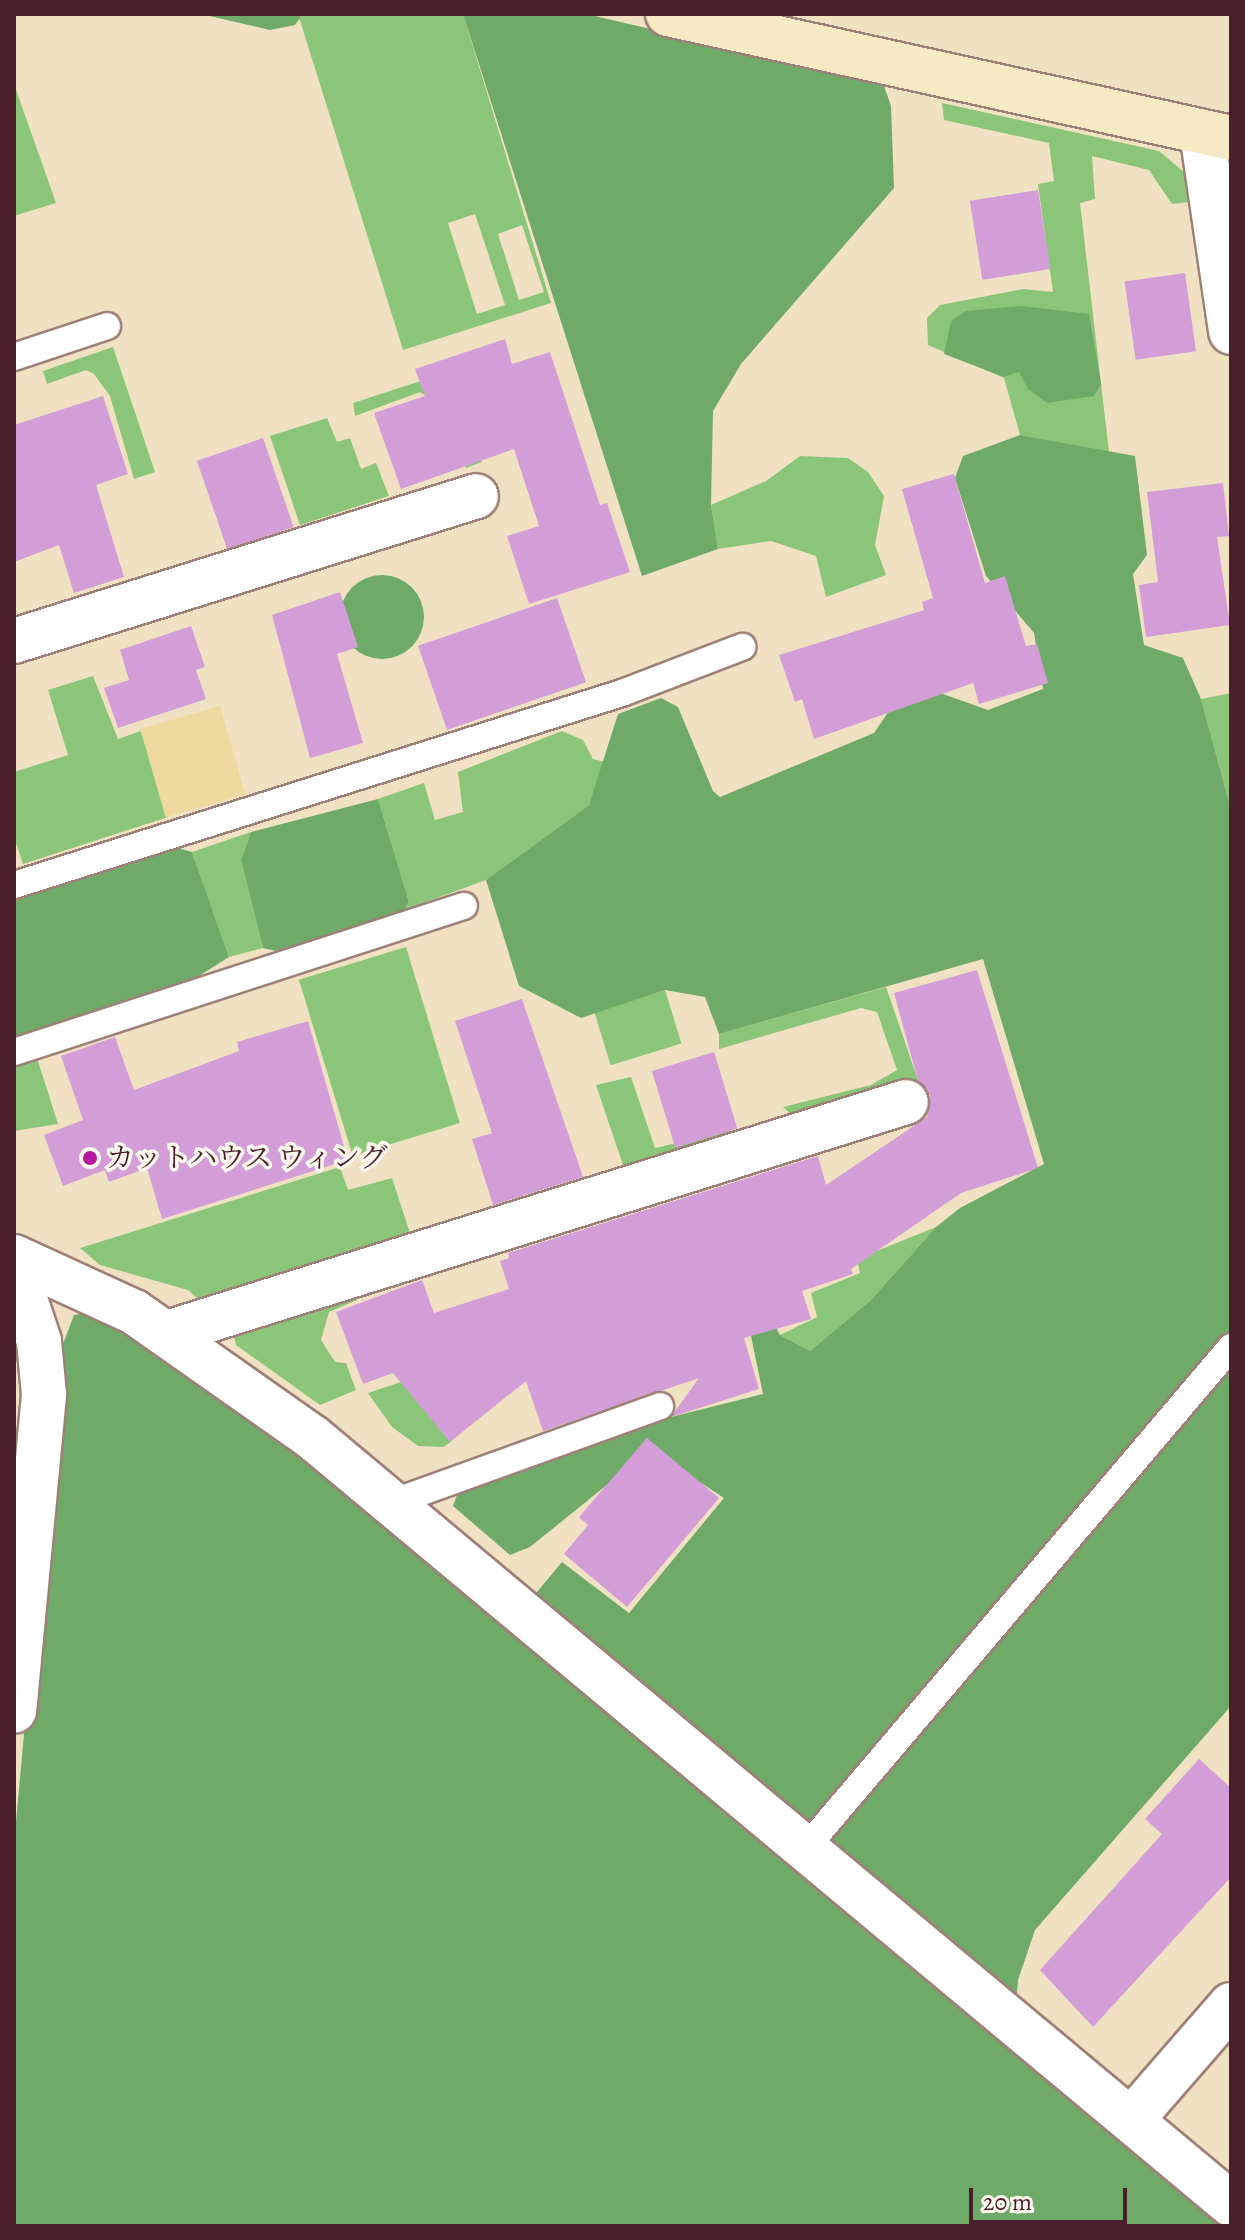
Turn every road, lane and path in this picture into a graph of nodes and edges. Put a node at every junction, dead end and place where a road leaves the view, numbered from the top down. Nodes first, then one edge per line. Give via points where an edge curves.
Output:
1 (668, 14) edge
2 (1217, 135) edge
3 (107, 326) dead end
4 (1231, 332) edge
5 (14, 357) edge
6 (476, 496) dead end
7 (14, 641) edge
8 (742, 647) dead end
9 (14, 885) edge
10 (464, 906) dead end
11 (14, 1052) edge
12 (906, 1102) dead end
13 (14, 1257) edge
14 (14, 1266) edge
15 (167, 1333) junction
16 (1231, 1347) edge
17 (660, 1406) dead end
18 (25, 1473) edge
19 (391, 1503) junction
20 (14, 1711) edge
21 (804, 1850) junction
22 (1231, 2005) edge
23 (1132, 2119) junction
24 (1231, 2204) edge

1 - 2 street
2 - 4 street
3 - 5 lane
6 - 7 street
8 - 9 lane via 622,693
10 - 11 lane
12 - 15 street
13 - 15 street
14 - 18 street via 39,1341 44,1395
15 - 19 street via 312,1437
16 - 21 lane
17 - 19 lane
18 - 20 street
19 - 21 street
21 - 23 street
22 - 23 street
23 - 24 street

